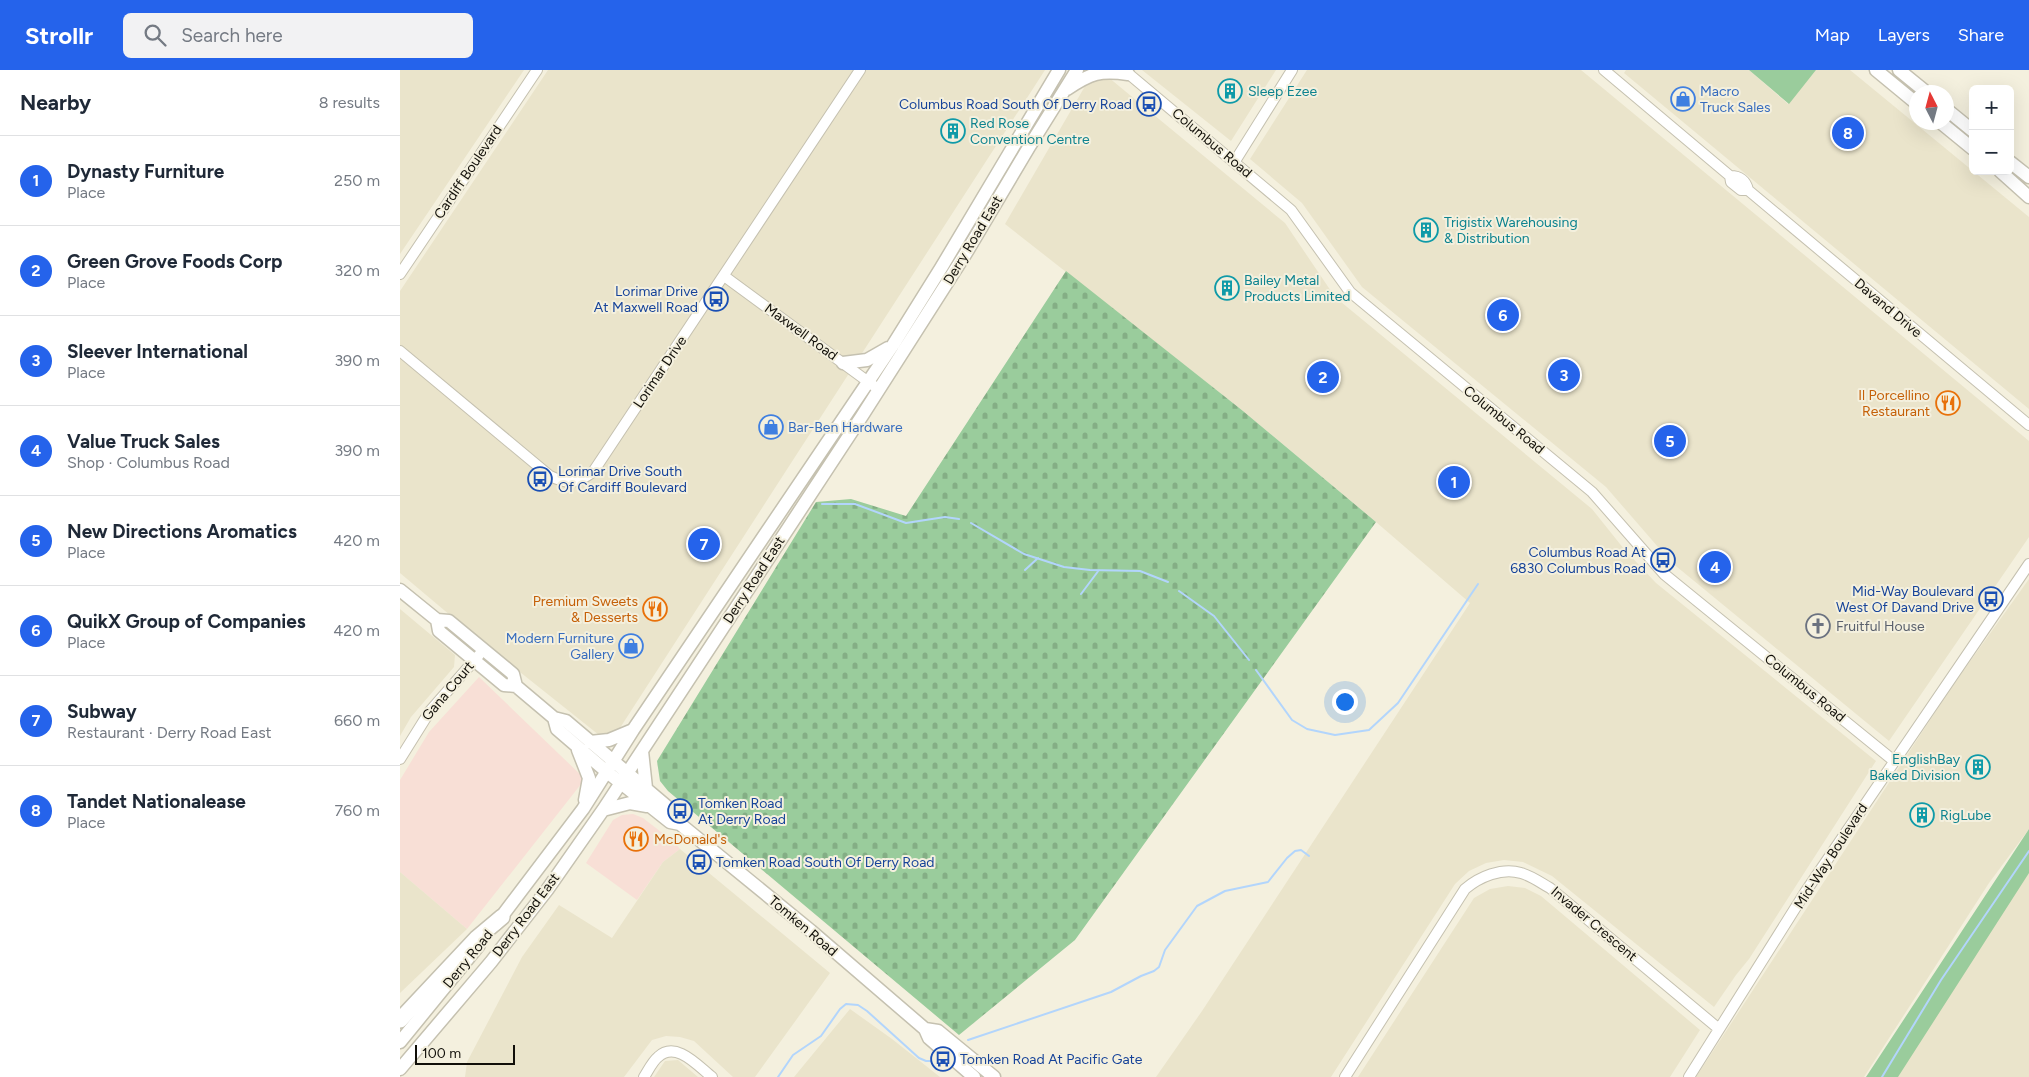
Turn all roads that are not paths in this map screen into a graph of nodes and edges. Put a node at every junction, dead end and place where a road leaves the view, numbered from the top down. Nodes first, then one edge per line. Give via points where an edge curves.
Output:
1 (537, 70) edge
2 (860, 70) edge
3 (1059, 70) edge
4 (1077, 70) edge
5 (1292, 70) edge
6 (1876, 70) edge
7 (1899, 70) edge
8 (1608, 71) edge
9 (1126, 72) edge
10 (1917, 85) edge
11 (1063, 92) junction
12 (1909, 97) edge
13 (1954, 116) edge
14 (1950, 130) edge
15 (1972, 130) edge
16 (1969, 146) edge
17 (1234, 162) junction
18 (2014, 165) edge
19 (2004, 175) edge
20 (2029, 177) edge
21 (2029, 197) edge
22 (400, 274) edge
23 (724, 276) junction
24 (893, 345) junction
25 (400, 351) edge
26 (843, 363) junction
27 (868, 381) junction
28 (879, 389) junction
29 (2029, 425) edge
30 (2029, 564) edge
31 (400, 590) edge
32 (437, 620) junction
33 (484, 650) junction
34 (474, 660) junction
35 (516, 686) junction
36 (554, 718) junction
37 (633, 730) junction
38 (590, 742) junction
39 (576, 746) junction
40 (642, 751) junction
41 (400, 760) edge
42 (1894, 761) junction
43 (610, 767) junction
44 (623, 778) junction
45 (646, 788) junction
46 (649, 807) junction
47 (582, 809) junction
48 (603, 810) junction
49 (680, 824) junction
50 (534, 875) joint
51 (502, 917) junction
52 (400, 1020) edge
53 (1719, 1029) junction
54 (400, 1042) edge
55 (400, 1068) edge
56 (974, 1074) edge
57 (644, 1077) edge
58 (712, 1077) edge
59 (994, 1077) edge
60 (1345, 1077) edge
61 (1689, 1077) edge

1 - 22 street, Cardiff Boulevard
2 - 23 street, Lorimar Drive
3 - 24 main road, Derry Road East
4 - 11 main road, Derry Road East
5 - 17 street
6 - 12 main road
7 - 10 main road
8 - 29 street, Davand Drive via 1730,176 1738,176 1748,190
9 - 11 main road via 1095,72
9 - 17 street, Columbus Road
11 - 28 main road, Derry Road East
13 - 15 main road
14 - 16 main road
17 - 42 street, Columbus Road via 1291,210 1355,297 1592,492 1664,574
18 - 20 main road
19 - 21 main road
23 - 25 street, Lorimar Drive via 593,472 579,482 550,476
23 - 26 street, Maxwell Road
24 - 26 main road via 867,360
24 - 27 main road, Derry Road East
26 - 27 street, Maxwell Road
27 - 28 street, Maxwell Road
27 - 37 main road, Derry Road East
28 - 40 main road, Derry Road East
30 - 42 street, Mid-Way Boulevard
31 - 32 main road, Tomken Road
32 - 33 main road, Tomken Road via 449,621
32 - 34 main road, Tomken Road via 439,631
33 - 34 street, Gana Court
33 - 35 main road, Tomken Road via 513,674
34 - 35 main road, Tomken Road via 504,685
34 - 41 street, Gana Court via 430,711
35 - 36 main road, Tomken Road
36 - 38 main road, Tomken Road via 566,721
36 - 39 main road, Tomken Road via 557,729
37 - 38 main road via 609,740
37 - 43 main road, Derry Road East
38 - 43 main road, Tomken Road
39 - 43 main road, Tomken Road
39 - 47 main road via 589,778
40 - 44 main road, Derry Road East
40 - 45 main road
42 - 53 street, Mid-Way Boulevard
43 - 44 main road, Tomken Road
43 - 47 main road, Derry Road East
44 - 45 main road, Tomken Road
44 - 46 main road, Tomken Road
44 - 48 main road, Derry Road East
45 - 49 main road, Tomken Road via 677,815
46 - 48 main road via 630,803
46 - 49 main road, Tomken Road via 670,822
47 - 50 main road, Derry Road East
48 - 55 main road, Derry Road East via 491,962
49 - 56 main road, Tomken Road via 811,931 925,1029 929,1038
50 - 51 main road, Derry Road
51 - 52 highway via 476,938
51 - 54 main road, Derry Road
53 - 60 street, Invader Crescent via 1550,888 1520,872 1504,872 1476,880 1465,889
53 - 61 street, Mid-Way Boulevard
56 - 59 main road, Tomken Road
57 - 58 street via 664,1052 675,1051 687,1056

